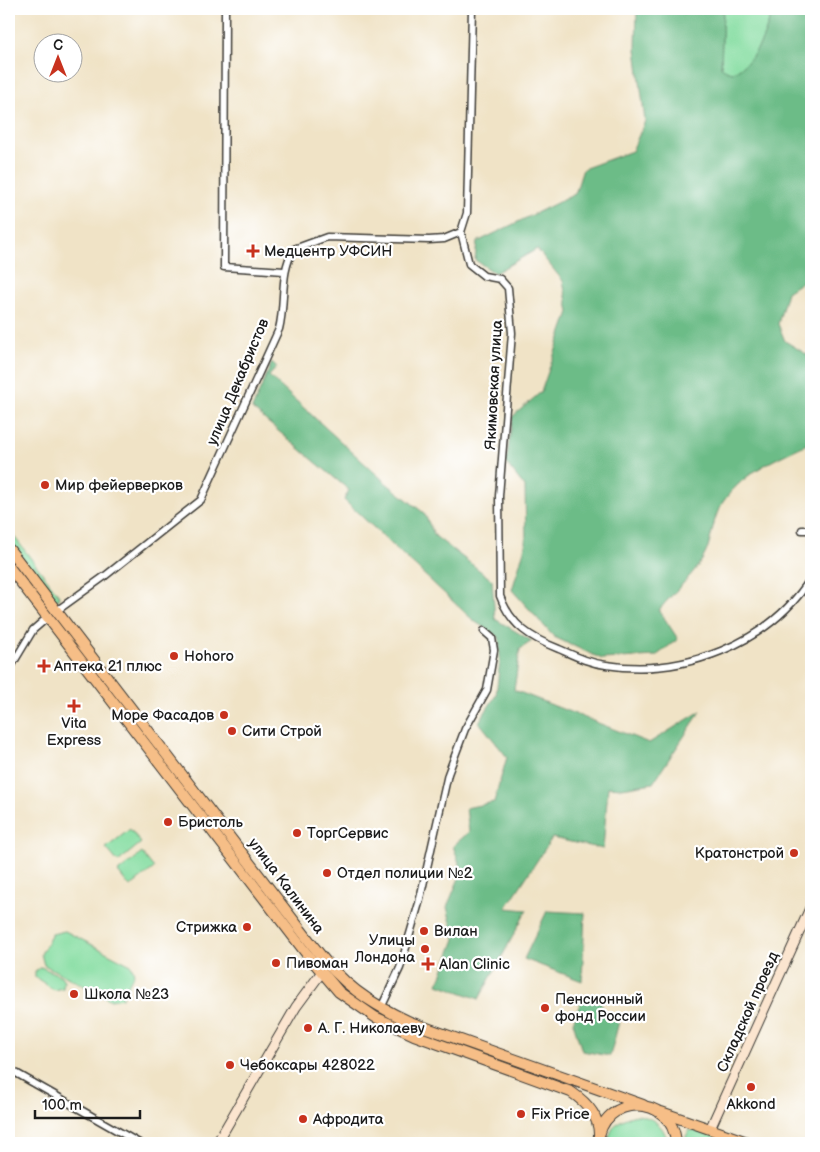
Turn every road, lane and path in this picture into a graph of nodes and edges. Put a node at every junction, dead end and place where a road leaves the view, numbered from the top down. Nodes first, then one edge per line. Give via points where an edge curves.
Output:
1 (225, 9) edge
2 (472, 9) edge
3 (461, 232) junction
4 (284, 271) junction
5 (802, 530) dead end
6 (811, 530) edge
7 (9, 549) edge
8 (9, 567) edge
9 (811, 578) edge
10 (52, 615) junction
11 (484, 631) dead end
12 (9, 670) edge
13 (811, 906) edge
14 (325, 970) junction
15 (381, 1008) junction
16 (9, 1068) edge
17 (642, 1105) junction
18 (656, 1110) junction
19 (710, 1129) junction
20 (598, 1140) edge
21 (139, 1143) edge
22 (217, 1143) edge
23 (676, 1143) edge
24 (750, 1143) edge

1 - 4 street via 224,267
2 - 3 street, Якимовская улица via 467,213
3 - 4 street via 444,239 429,240 342,236 318,239 294,249
3 - 9 street, Якимовская улица via 469,264 484,276 500,279 508,288 512,333 499,496 500,596 514,624 528,635 586,661 627,667 660,666 714,654 737,645 788,607
4 - 10 street, улица Декабристов via 281,321 201,500
5 - 6 street
7 - 10 main road, улица Калинина
8 - 10 main road, улица Калинина
10 - 12 street, улица Декабристов via 33,630
10 - 14 main road, улица Калинина
11 - 15 street via 492,638 494,650 487,690 465,728 448,774 419,903 400,968
13 - 19 street, Складской проезд
14 - 15 main road, улица Калинина
14 - 20 main road, улица Калинина via 339,992 375,1017 414,1035 572,1092 591,1110 598,1122
14 - 22 street via 296,1007
15 - 17 main road, улица Калинина
16 - 21 street
17 - 18 main road, улица Калинина
17 - 20 main road via 617,1111 604,1123
18 - 19 main road, улица Калинина
18 - 23 main road via 671,1124
19 - 24 main road, улица Калинина

